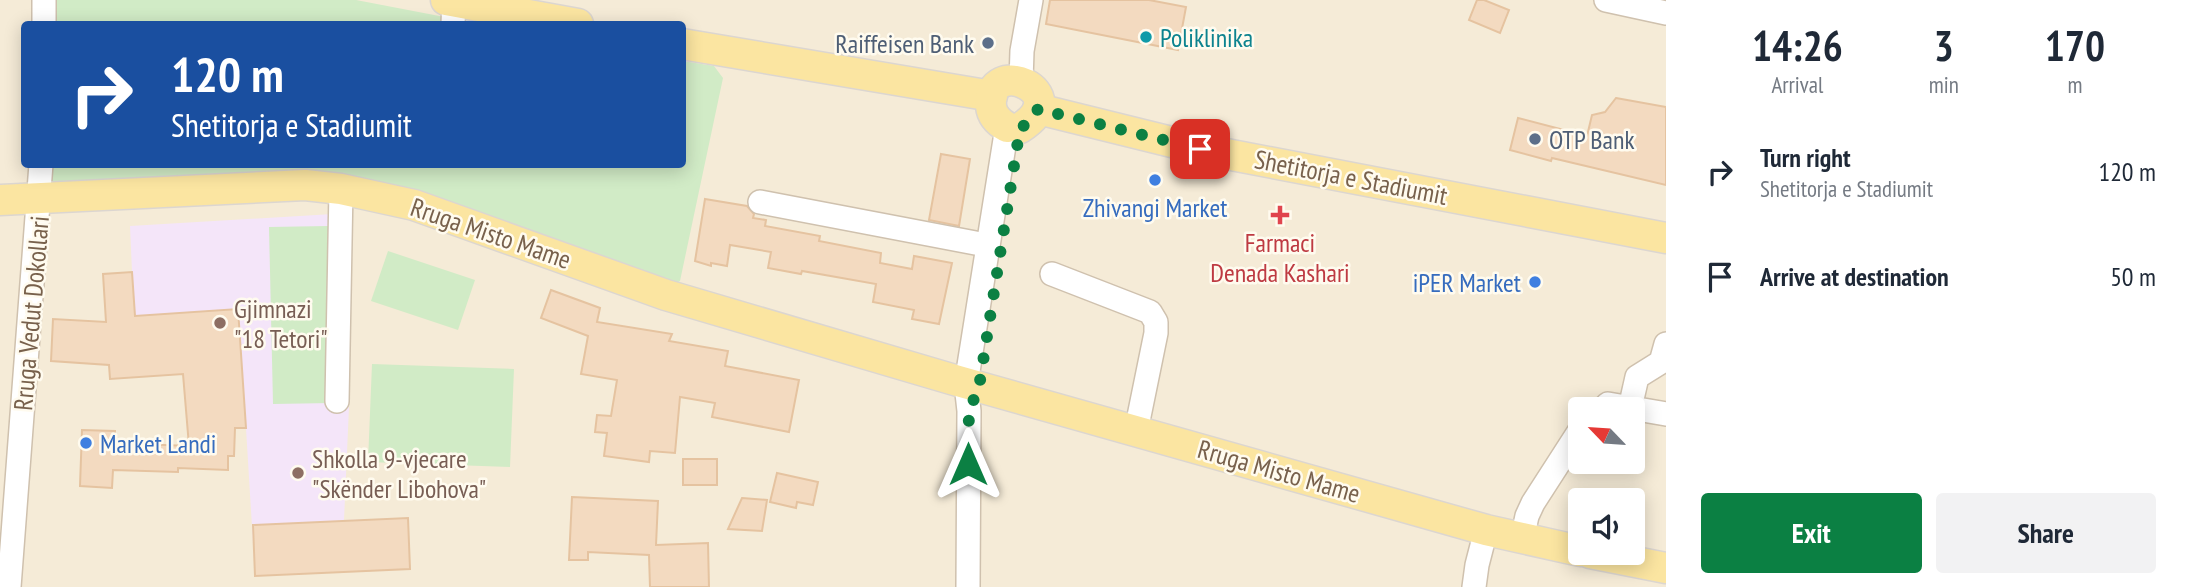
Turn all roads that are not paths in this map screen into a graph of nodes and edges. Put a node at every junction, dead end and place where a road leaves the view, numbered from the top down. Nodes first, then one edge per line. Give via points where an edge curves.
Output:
1 (44, 0) edge
2 (1031, 0) edge
3 (1606, 0) edge
4 (452, 7) edge
5 (1666, 13) edge
6 (44, 21) edge
7 (556, 21) edge
8 (686, 45) edge
9 (1021, 81) junction
10 (992, 96) junction
11 (1021, 121) junction
12 (41, 168) edge
13 (341, 189) junction
14 (40, 197) junction
15 (0, 200) edge
16 (760, 202) dead end
17 (1666, 238) edge
18 (986, 245) junction
19 (1052, 274) dead end
20 (1666, 344) edge
21 (971, 394) junction
22 (1632, 397) edge
23 (337, 401) dead end
24 (1645, 410) edge
25 (1666, 414) edge
26 (1136, 431) junction
27 (1568, 449) edge
28 (1486, 530) junction
29 (1522, 539) junction
30 (1568, 549) edge
31 (1645, 564) edge
32 (1666, 568) edge
33 (9, 587) edge
34 (968, 587) edge
35 (1474, 587) edge

1 - 6 street
2 - 9 street
3 - 5 street
4 - 7 main road
8 - 10 main road
9 - 10 main road via 1007,81
9 - 11 main road via 1033,89 1038,102
10 - 11 main road via 995,117
11 - 17 main road, Shetitorja e Stadiumit via 1200,149
11 - 18 street
11 - 21 street
12 - 14 street, Rruga Vedut Dokollari
13 - 14 main road, Rruga Misto Mame via 305,185
13 - 21 main road, Rruga Misto Mame via 414,205 666,295
13 - 23 street
14 - 15 main road, Rruga Misto Mame
14 - 33 street, Rruga Vedut Dokollari
16 - 18 street
18 - 21 street
19 - 26 street via 1150,312 1156,322
20 - 22 street via 1661,362 1637,377
21 - 26 main road, Rruga Misto Mame
21 - 34 street
24 - 25 street
26 - 28 main road, Rruga Misto Mame
27 - 29 street via 1533,503
28 - 29 main road, Rruga Misto Mame
28 - 35 street
29 - 30 main road, Rruga Misto Mame
31 - 32 main road

